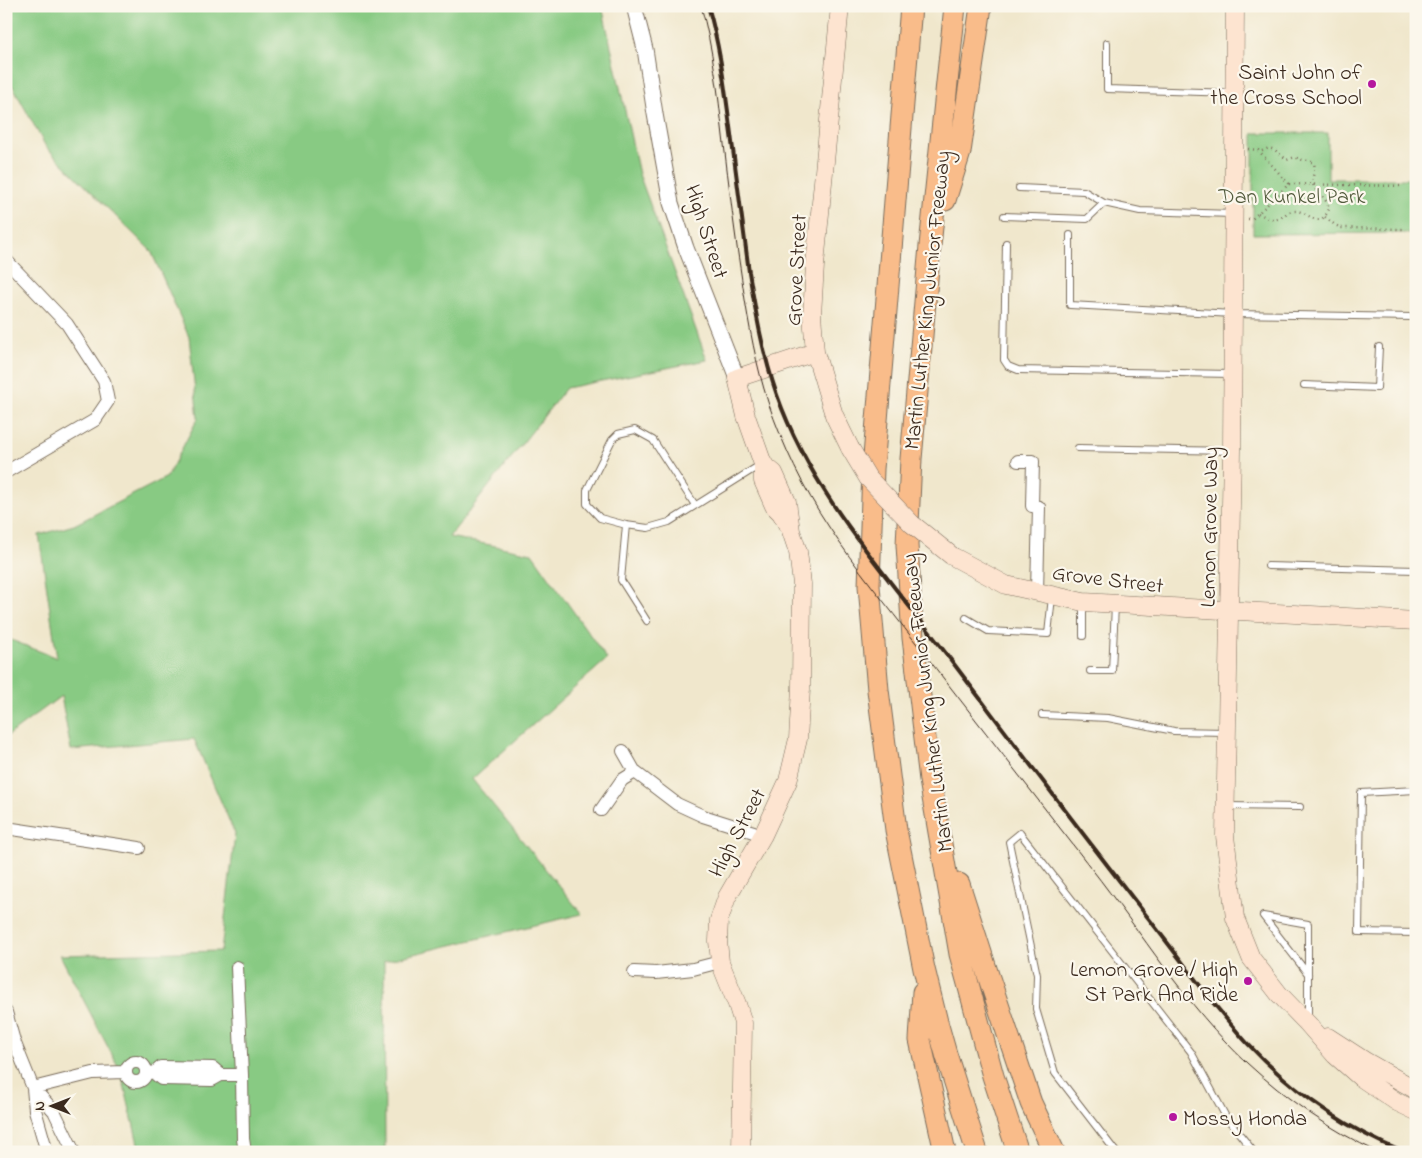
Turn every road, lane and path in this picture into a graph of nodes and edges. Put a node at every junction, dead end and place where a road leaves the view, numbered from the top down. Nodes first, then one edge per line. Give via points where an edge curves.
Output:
1 (634, 6) edge
2 (840, 6) edge
3 (902, 6) edge
4 (911, 6) edge
5 (955, 6) edge
6 (981, 6) edge
7 (1235, 6) edge
8 (1107, 43) dead end
9 (907, 47) junction
10 (1234, 93) junction
11 (1234, 149) junction
12 (1260, 152) junction
13 (1289, 184) junction
14 (1313, 184) junction
15 (1404, 186) dead end
16 (1019, 188) dead end
17 (1104, 203) junction
18 (1258, 214) junction
19 (1004, 216) dead end
20 (1234, 217) junction
21 (1325, 217) junction
22 (1403, 229) dead end
23 (1070, 235) dead end
24 (1006, 243) dead end
25 (930, 246) junction
26 (6, 260) edge
27 (1233, 314) junction
28 (1413, 317) dead end
29 (1378, 348) dead end
30 (815, 352) junction
31 (1233, 374) junction
32 (737, 378) junction
33 (1304, 385) dead end
34 (1078, 448) dead end
35 (1232, 451) junction
36 (1018, 461) dead end
37 (763, 464) junction
38 (6, 472) edge
39 (694, 506) junction
40 (626, 525) junction
41 (1268, 566) dead end
42 (1416, 570) edge
43 (1044, 594) junction
44 (1083, 602) junction
45 (1114, 604) junction
46 (1230, 612) junction
47 (966, 618) dead end
48 (647, 620) dead end
49 (1416, 621) edge
50 (1083, 636) dead end
51 (1090, 671) dead end
52 (1042, 715) dead end
53 (1227, 732) junction
54 (623, 751) dead end
55 (636, 772) junction
56 (1416, 790) edge
57 (1226, 806) junction
58 (1300, 807) dead end
59 (601, 810) dead end
60 (936, 812) junction
61 (6, 827) edge
62 (763, 835) junction
63 (139, 848) dead end
64 (1416, 933) edge
65 (720, 962) junction
66 (237, 967) dead end
67 (924, 969) junction
68 (634, 972) dead end
69 (1308, 974) junction
70 (6, 1012) edge
71 (1308, 1024) junction
72 (242, 1074) junction
73 (33, 1088) junction
74 (1416, 1090) edge
75 (1416, 1112) edge
76 (47, 1152) edge
77 (74, 1152) edge
78 (245, 1152) edge
79 (741, 1152) edge
80 (945, 1152) edge
81 (977, 1152) edge
82 (1018, 1152) edge
83 (1054, 1152) edge
84 (1116, 1152) edge
85 (1254, 1152) edge

1 - 32 street, High Street via 645,49 671,203
2 - 30 main road, Grove Street via 815,265 812,316
3 - 9 highway
4 - 9 highway, Martin Luther King Junior Freeway
5 - 25 highway, Martin Luther King Junior Freeway
6 - 25 highway via 960,152
7 - 10 main road, Lemon Grove Way
8 - 10 lane via 1107,90
9 - 67 highway, Martin Luther King Junior Freeway via 873,469 869,586 896,830
10 - 11 main road, Lemon Grove Way
11 - 12 path
11 - 20 main road, Lemon Grove Way
12 - 13 path
12 - 14 path via 1269,148 1287,160 1295,157 1314,163
13 - 14 path
13 - 18 path
14 - 15 path
14 - 21 path via 1329,209
16 - 17 lane via 1084,191
17 - 19 lane via 1087,219
17 - 20 lane via 1140,211
18 - 20 path via 1252,219
18 - 21 path via 1272,220 1281,219 1294,210 1314,220
20 - 27 main road, Lemon Grove Way
21 - 22 path via 1341,228
23 - 27 lane via 1070,305
24 - 31 lane via 1004,360 1008,366 1018,370
25 - 60 highway, Martin Luther King Junior Freeway via 911,459 907,545 913,638
26 - 38 street via 67,324 104,381 108,400 95,420
27 - 28 lane
27 - 31 main road, Lemon Grove Way
29 - 33 lane via 1377,388
30 - 32 main road
30 - 43 main road, Grove Street, bridge via 834,415 868,478 912,524 952,556 1006,585
31 - 35 main road, Lemon Grove Way
32 - 37 main road, High Street
34 - 35 lane
35 - 46 main road, Lemon Grove Way
36 - 43 street via 1033,461 1032,506 1039,507
37 - 39 lane
37 - 62 main road, High Street via 774,473 786,502 802,584 798,739 788,781
39 - 40 lane via 669,522 648,528
39 - 40 lane via 653,440 635,430 618,434 587,490 587,504 600,518
40 - 48 lane via 621,580
41 - 42 lane
43 - 44 main road, Grove Street
43 - 47 lane via 1048,634 988,631
44 - 45 main road, Grove Street
44 - 50 lane
45 - 46 main road, Grove Street
45 - 51 lane via 1112,671
46 - 49 main road, Grove Street
46 - 53 main road, Lemon Grove Way
52 - 53 lane via 1108,718 1174,731
53 - 57 main road, Lemon Grove Way
54 - 55 street
55 - 59 street via 622,780
55 - 62 street via 677,804
56 - 64 lane via 1361,793 1359,932
57 - 58 lane
57 - 71 main road, Lemon Grove Way via 1225,836 1235,918 1251,958
60 - 82 highway, Martin Luther King Junior Freeway via 960,954 993,1076
60 - 83 highway via 1031,1103
61 - 63 street
62 - 65 main road, High Street via 727,897 719,920
65 - 68 street via 693,969
65 - 79 main road, High Street via 743,1023
66 - 72 street
67 - 80 highway via 920,1040
67 - 81 highway, Martin Luther King Junior Freeway via 946,1054
69 - 69 lane via 1308,924 1263,916 1274,931
69 - 71 lane
70 - 73 street
71 - 74 main road
71 - 75 main road via 1360,1078
72 - 73 street via 221,1074 212,1080 161,1080 135,1061 129,1063 125,1072 93,1074
72 - 78 street
73 - 76 street via 35,1110
73 - 77 street via 54,1111
84 - 85 lane via 1055,1073 1036,1009 1037,975 1009,842 1020,833 1191,1052 1226,1117

